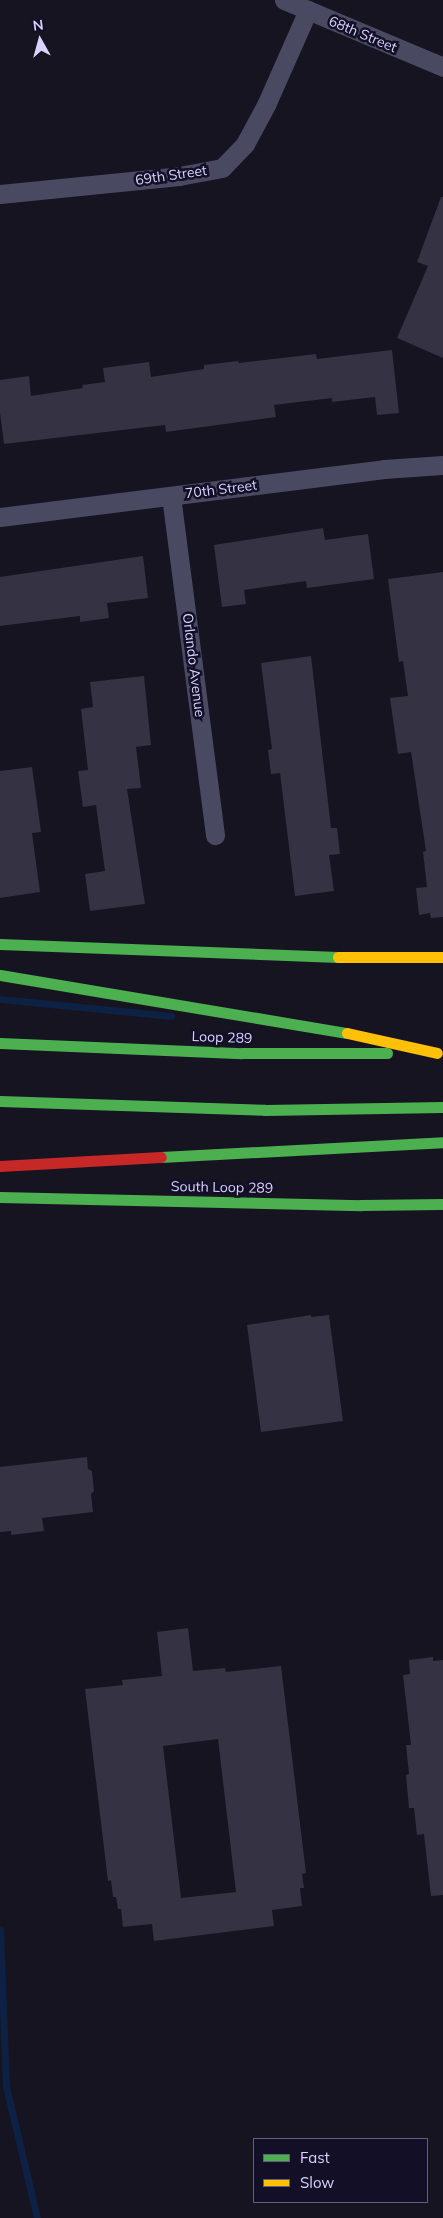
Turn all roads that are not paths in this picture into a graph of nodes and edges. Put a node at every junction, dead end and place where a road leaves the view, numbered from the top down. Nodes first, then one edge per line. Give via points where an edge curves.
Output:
1 (284, 0) edge
2 (308, 10) junction
3 (443, 67) edge
4 (0, 194) edge
5 (443, 464) edge
6 (171, 496) junction
7 (0, 517) edge
8 (215, 835) dead end
9 (0, 944) edge
10 (443, 957) edge
11 (0, 975) edge
12 (0, 1043) edge
13 (440, 1053) edge
14 (0, 1101) edge
15 (443, 1107) edge
16 (443, 1142) edge
17 (0, 1166) edge
18 (0, 1197) edge
19 (443, 1204) edge

1 - 2 street, 68th Street
2 - 3 street, 68th Street
2 - 4 street, 69th Street via 245,144 222,168 178,176
5 - 6 street, 70th Street
6 - 7 street, 70th Street
6 - 8 street, Orlando Avenue
9 - 10 main road via 356,957
11 - 13 main road via 324,1028
12 - 13 main road, Loop 289 via 242,1053
14 - 15 main road via 265,1110
16 - 17 main road
18 - 19 main road, South Loop 289

